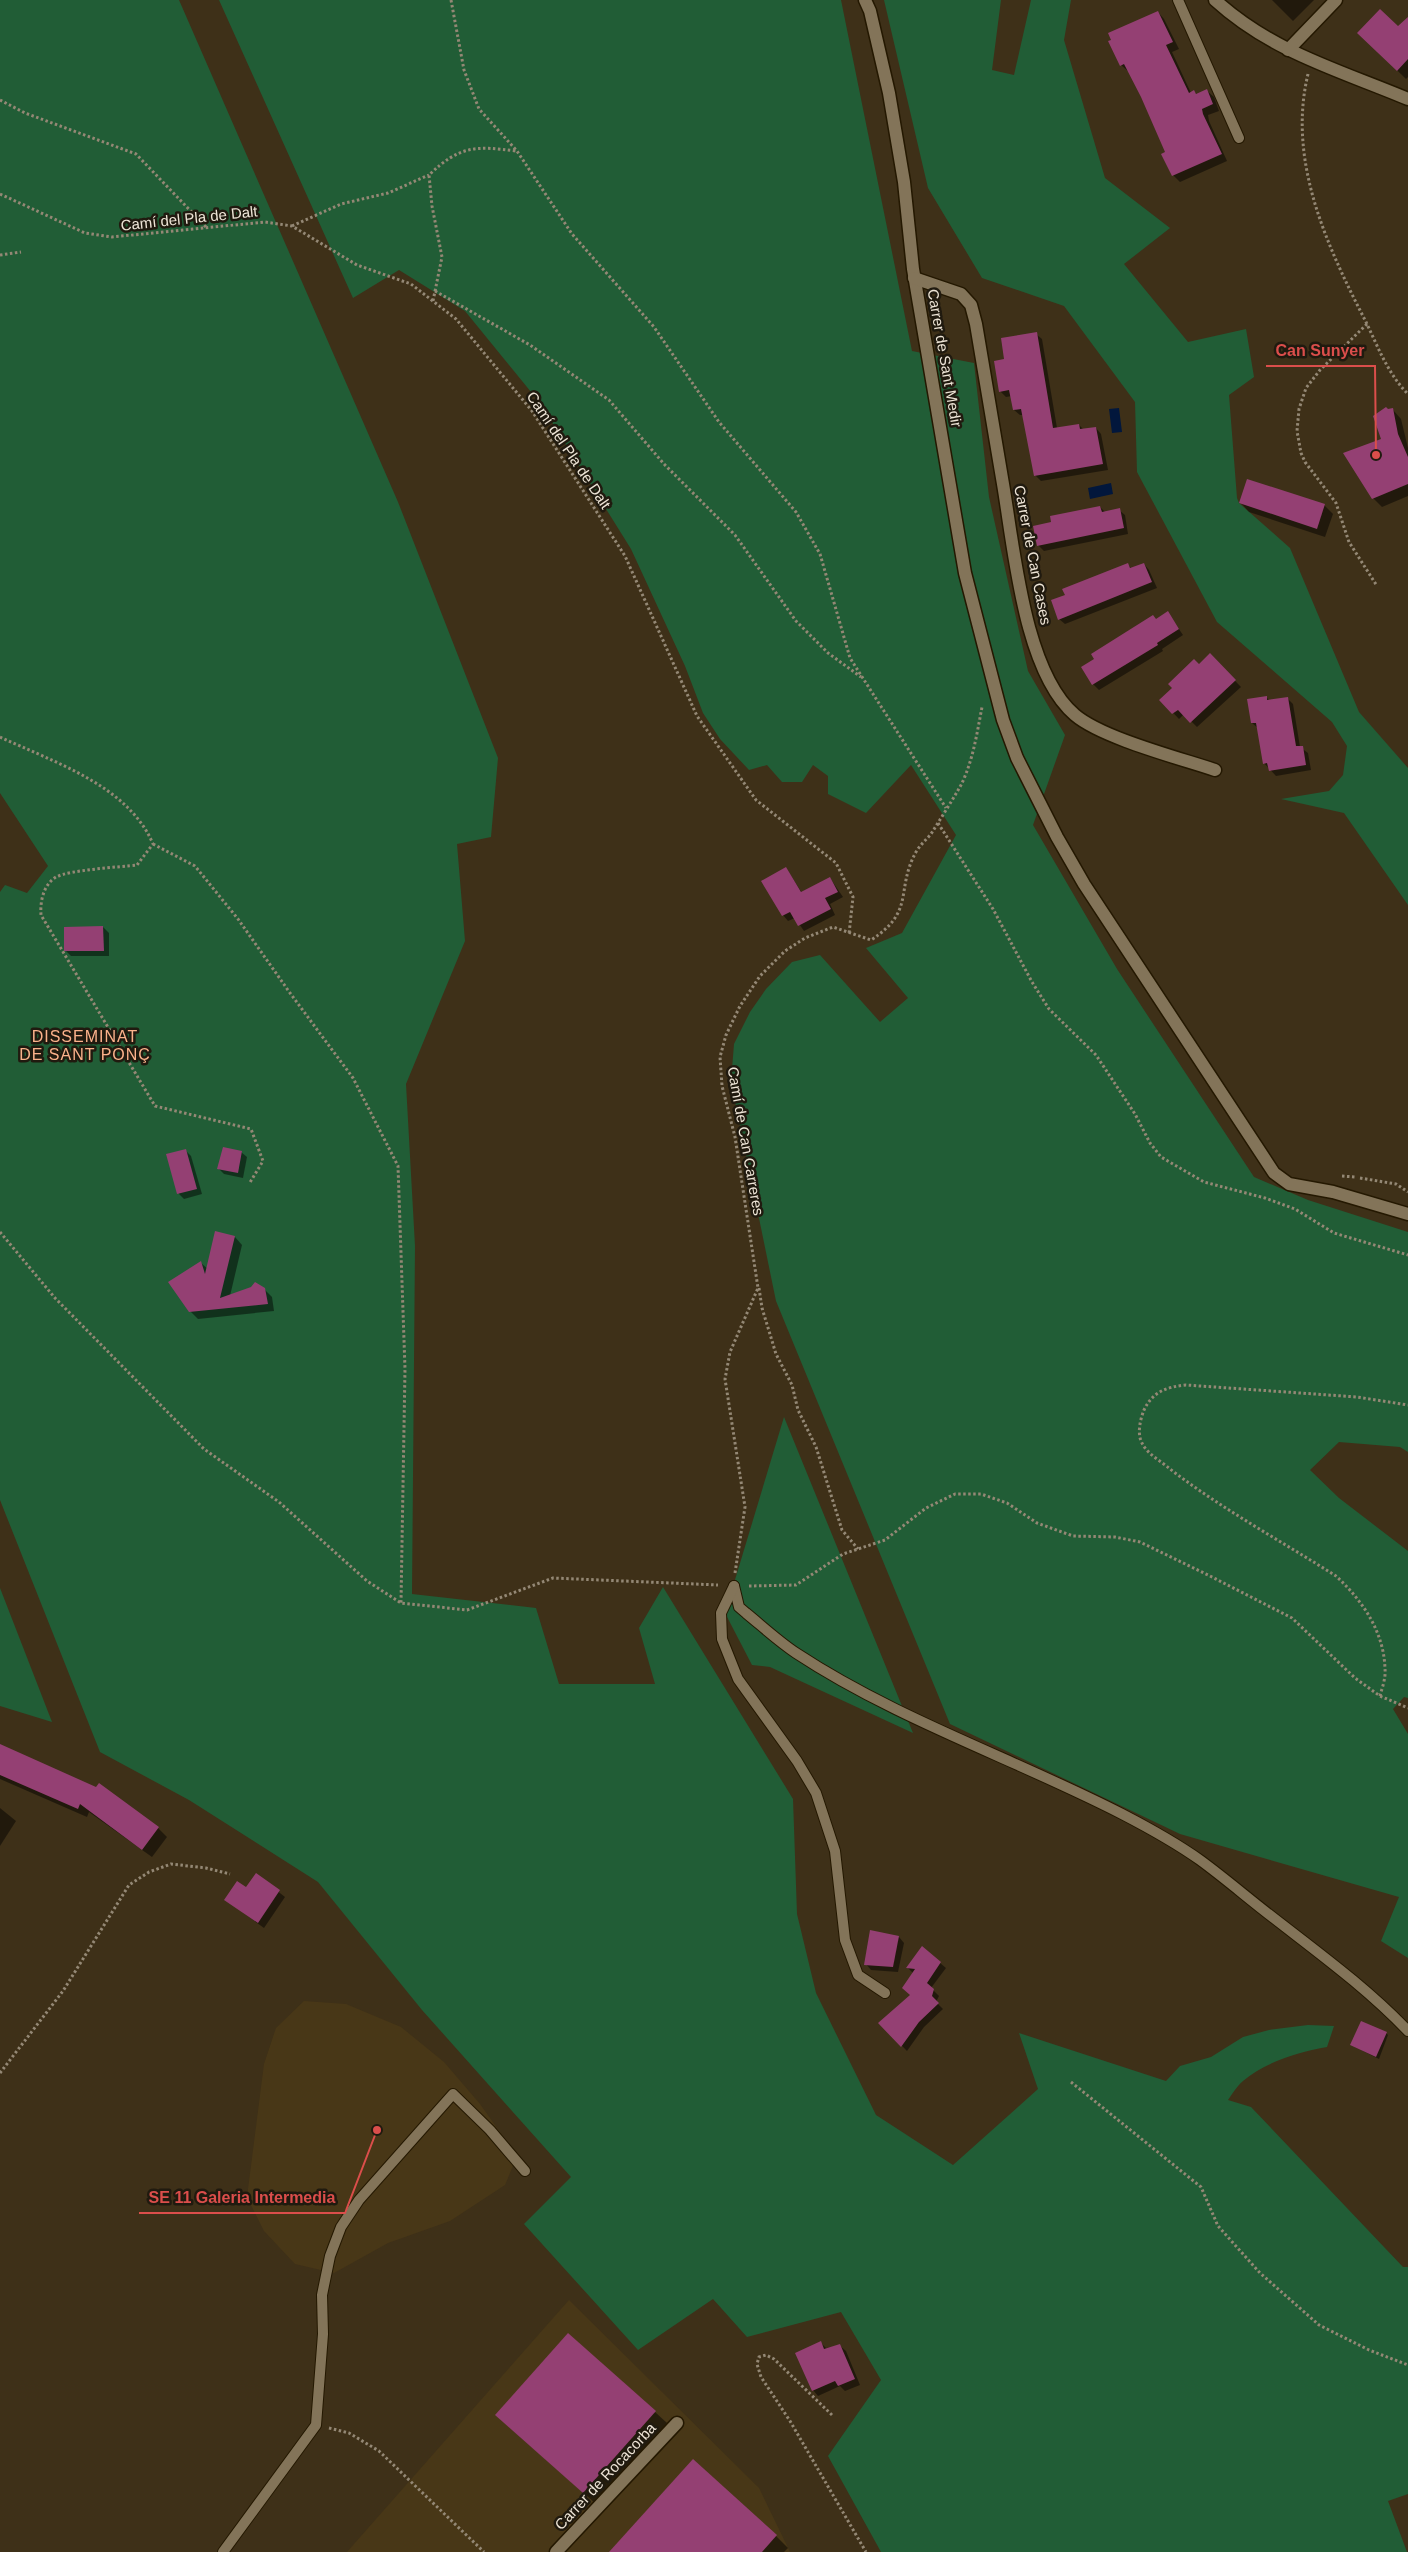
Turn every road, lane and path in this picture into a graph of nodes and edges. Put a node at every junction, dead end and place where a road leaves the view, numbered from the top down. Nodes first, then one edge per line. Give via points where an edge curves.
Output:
1 (451, 0) edge
2 (865, 0) edge
3 (1178, 0) edge
4 (1215, 0) edge
5 (1336, 0) edge
6 (1288, 50) junction
7 (1312, 62) junction
8 (1408, 99) edge
9 (0, 100) edge
10 (1239, 138) dead end
11 (517, 151) junction
12 (429, 175) junction
13 (0, 194) edge
14 (292, 226) junction
15 (206, 228) junction
16 (21, 252) dead end
17 (0, 255) edge
18 (914, 278) junction
19 (435, 291) junction
20 (433, 301) junction
21 (1367, 324) junction
22 (1408, 394) edge
23 (1376, 586) dead end
24 (863, 678) junction
25 (992, 678) junction
26 (0, 737) edge
27 (1215, 770) dead end
28 (946, 808) junction
29 (938, 823) junction
30 (153, 844) junction
31 (849, 934) junction
32 (1360, 1178) dead end
33 (249, 1184) dead end
34 (1408, 1192) edge
35 (1408, 1214) edge
36 (0, 1232) edge
37 (1408, 1255) edge
38 (758, 1288) junction
39 (1408, 1405) edge
40 (858, 1549) junction
41 (734, 1586) junction
42 (401, 1603) junction
43 (1380, 1696) junction
44 (1408, 1708) edge
45 (230, 1874) dead end
46 (885, 1993) dead end
47 (1408, 2031) edge
48 (0, 2073) edge
49 (1071, 2082) dead end
50 (526, 2171) dead end
51 (1408, 2365) edge
52 (832, 2416) dead end
53 (677, 2423) dead end
54 (316, 2425) junction
55 (222, 2552) edge
56 (484, 2552) edge
57 (556, 2552) edge
58 (866, 2552) edge

1 - 11 path via 464,70 479,109
2 - 18 street, Carrer de Sant Medir via 889,93 904,182
3 - 10 lane
4 - 6 street via 1257,33
5 - 6 street
6 - 7 street
7 - 8 street
7 - 21 path via 1302,112 1305,161 1326,236
9 - 15 path via 25,113 136,154
11 - 12 path via 479,146 446,159
11 - 24 path via 572,234 654,327 719,422 796,512 820,554 850,658
12 - 14 path via 388,193 341,204
12 - 19 path via 442,257
13 - 15 path, Camí del Pla de Dalt via 85,232 112,238
14 - 15 path, Camí del Pla de Dalt via 265,222
14 - 20 path, Camí del Pla de Dalt via 357,265 411,284
16 - 17 path
18 - 25 street, Carrer de Sant Medir via 965,573
18 - 27 street, Carrer de Can Cases via 961,294 971,305 1031,634 1057,697 1076,716 1099,729
19 - 20 path
19 - 24 path via 530,344 609,400 664,464 735,535 796,621 828,653
20 - 31 path, Camí del Pla de Dalt via 456,319 532,410 625,556 697,716 756,800 836,863 853,897
21 - 22 path via 1390,371
21 - 23 path via 1306,388 1299,409 1297,431 1305,462 1336,503 1348,542
24 - 28 path
25 - 28 path, Camí de Can Carreres via 986,691 970,762
25 - 35 street, Carrer de Sant Medir via 1003,720 1024,773 1075,868 1274,1173 1289,1184 1333,1192
26 - 30 path via 97,783 128,808 148,832
28 - 29 path, Camí de Can Carreres
29 - 31 path, Camí de Can Carreres via 916,851 901,908 888,928 871,940
29 - 37 path via 993,910 1049,1009 1096,1055 1162,1157 1204,1182 1296,1209 1334,1233
30 - 33 path via 137,865 56,877 40,900 41,915 155,1106 251,1129 263,1161
30 - 42 path via 195,866 238,919 353,1078 398,1166 405,1369
31 - 38 path, Camí de Can Carreres via 833,928 805,938 785,951 760,976 745,999 726,1035 720,1057 723,1092 735,1137
32 - 34 path via 1396,1184
36 - 42 path via 55,1298 204,1449 279,1502 367,1581
38 - 40 path, Camí de Can Carreres via 776,1354 816,1447 842,1530
38 - 41 path via 730,1352 725,1379 745,1507
39 - 43 path via 1357,1397 1168,1386 1146,1404 1139,1428 1140,1440 1146,1449 1183,1478 1347,1586 1365,1609 1381,1640 1386,1671
40 - 41 path via 844,1554 796,1585
40 - 43 path via 885,1540 926,1508 955,1494 981,1494 1006,1504 1037,1523 1073,1536 1115,1537 1140,1542 1208,1575 1292,1618 1354,1678
41 - 42 path via 553,1578 467,1610
41 - 46 lane via 721,1613 722,1639 738,1679 797,1760 816,1792 835,1851 845,1940 858,1975
41 - 47 lane via 739,1607 818,1667 914,1718 1121,1814 1200,1860 1388,2010
43 - 44 path
45 - 48 path via 171,1864 147,1873 129,1885 60,1995
49 - 51 path via 1201,2186 1218,2226 1260,2273 1319,2325
50 - 54 lane via 453,2094 359,2200 341,2227 330,2256 322,2294 323,2334
52 - 58 path via 774,2359 766,2355 759,2357 757,2364 761,2377
53 - 57 street, Carrer de Rocacorba
54 - 55 lane
54 - 56 path via 349,2433 379,2451

